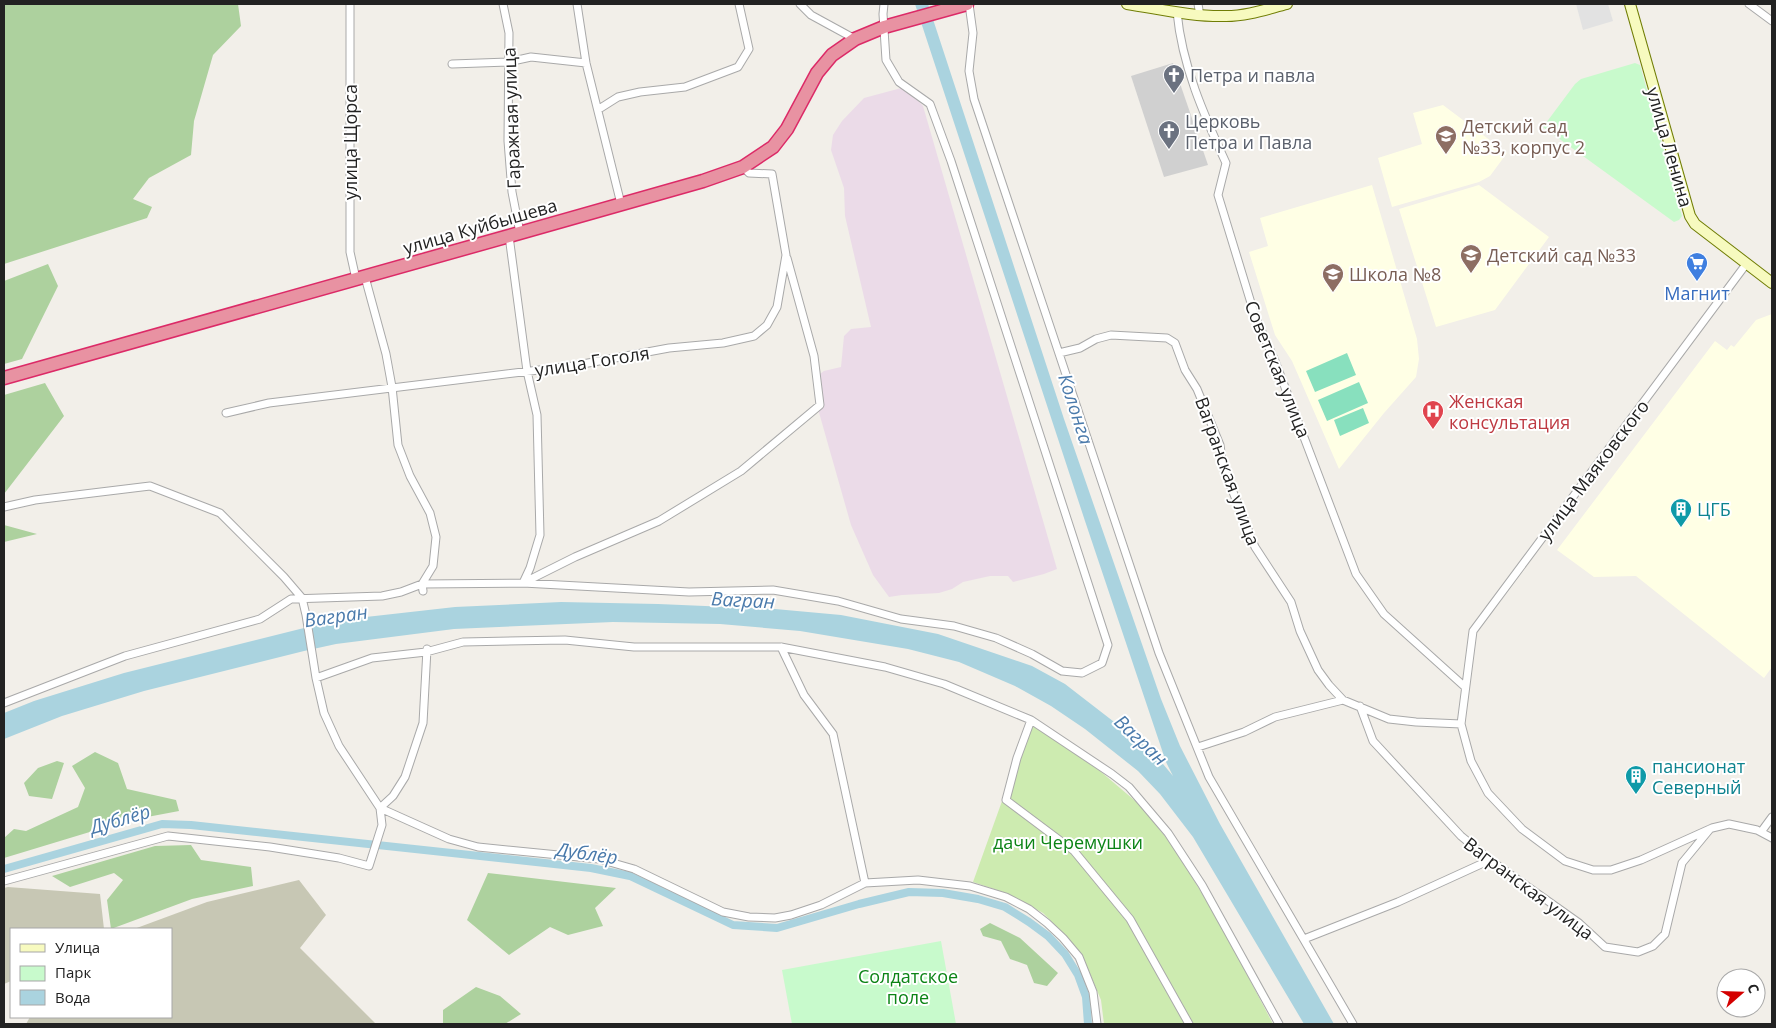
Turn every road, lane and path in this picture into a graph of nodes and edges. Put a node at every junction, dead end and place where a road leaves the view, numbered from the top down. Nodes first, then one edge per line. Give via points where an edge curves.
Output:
1 (350, 4) edge
2 (503, 4) edge
3 (577, 4) edge
4 (739, 4) edge
5 (800, 4) edge
6 (884, 4) edge
7 (968, 4) edge
8 (1127, 4) edge
9 (1198, 4) edge
10 (1286, 4) edge
11 (1630, 4) edge
12 (1749, 4) edge
13 (1177, 12) junction
14 (1200, 16) junction
15 (1772, 21) edge
16 (884, 27) junction
17 (855, 39) junction
18 (508, 62) junction
19 (586, 62) junction
20 (452, 64) dead end
21 (599, 109) junction
22 (743, 167) junction
23 (621, 204) junction
24 (515, 235) junction
25 (786, 255) junction
26 (1747, 263) junction
27 (360, 278) junction
28 (1772, 283) edge
29 (1059, 353) junction
30 (527, 371) junction
31 (5, 377) edge
32 (392, 388) junction
33 (226, 413) dead end
34 (4, 507) edge
35 (523, 583) junction
36 (423, 588) junction
37 (302, 598) junction
38 (781, 647) junction
39 (427, 650) junction
40 (316, 678) junction
41 (1465, 687) junction
42 (1343, 700) junction
43 (4, 703) edge
44 (1360, 706) junction
45 (1032, 720) junction
46 (1461, 724) junction
47 (1198, 748) junction
48 (380, 808) junction
49 (1772, 817) edge
50 (1712, 828) junction
51 (1761, 832) junction
52 (1772, 838) edge
53 (1490, 860) junction
54 (4, 880) edge
55 (865, 883) junction
56 (1304, 939) junction
57 (1097, 1024) edge
58 (1189, 1024) edge
59 (1279, 1024) edge
60 (1353, 1024) edge

1 - 27 street, улица Щорса via 350,252
2 - 18 street, Гаражная улица via 509,33
3 - 19 street
4 - 21 street via 749,49 738,67 685,87 618,97
5 - 17 street via 811,14
6 - 16 street
7 - 16 highway, улица Куйбышева
7 - 29 street via 973,33 969,71 974,99
8 - 13 main road
9 - 14 street
10 - 14 main road via 1245,14
11 - 26 main road, улица Ленина via 1690,216 1694,224
12 - 15 street
13 - 14 main road
13 - 41 street, Советская улица via 1182,46 1200,106 1226,163 1218,194 1254,316 1275,361 1356,574 1384,614
16 - 17 highway, улица Куйбышева
16 - 35 street via 886,60 899,82 930,104 951,161 1108,645 1102,663 1082,673 1062,671 996,638 954,626 773,590 690,592
17 - 22 highway, улица Куйбышева via 832,55 817,73 787,129 773,147
18 - 19 street via 531,57
18 - 20 street
18 - 24 street, Гаражная улица via 508,141
19 - 21 street
21 - 23 street
22 - 23 highway, улица Куйбышева
22 - 25 street, улица Гоголя via 749,173 772,174
23 - 24 highway, улица Куйбышева
24 - 27 highway, улица Куйбышева
24 - 30 street, Гаражная улица
25 - 30 street, улица Гоголя via 777,308 767,325 754,336
25 - 35 street via 814,356 820,405 741,472 659,521
26 - 28 main road, улица Ленина
26 - 41 street, улица Маяковского via 1473,631
27 - 31 highway, улица Куйбышева
27 - 32 street, улица Щорса via 386,354
29 - 42 street, Вагранская улица via 1111,335 1167,338 1175,344 1220,445 1223,466 1255,547 1291,602 1318,670
29 - 47 street via 1159,653
30 - 32 street, улица Гоголя
30 - 35 street, Гаражная улица via 537,415 540,535
32 - 33 street, улица Гоголя via 269,403
32 - 36 street, улица Щорса via 398,444 410,476 430,513 436,537 433,566
34 - 37 street via 35,500 150,486 220,513
35 - 36 street
36 - 37 street via 382,596
37 - 40 street
37 - 43 street via 291,599 260,619 125,656
38 - 39 street via 634,647 565,640 510,640 463,642
38 - 45 street via 885,667 944,684
38 - 55 street via 804,695 833,734
39 - 40 street via 372,658
39 - 48 street via 423,723 405,777 393,796
40 - 48 street via 324,713 339,746
41 - 46 street, улица Маяковского
42 - 44 street
42 - 47 street via 1275,717
44 - 46 street via 1389,718
44 - 53 street, Вагранская улица via 1373,742 1461,836
45 - 58 street via 1017,758 1006,800 1074,851 1130,919
45 - 59 street via 1112,774 1168,833 1202,885
46 - 50 street, улица Маяковского via 1470,761 1488,793 1522,829 1565,861 1593,870 1611,870
47 - 56 street via 1209,777
48 - 54 street via 382,825 369,866 270,847 168,836
48 - 55 street via 449,839 478,847 598,859 634,869 723,912 749,917 791,915 821,905
49 - 51 street
50 - 51 street, улица Маяковского via 1730,824
50 - 53 street, Вагранская улица via 1682,863 1665,934 1653,946 1638,952 1605,947 1580,923
51 - 52 street, улица Маяковского
53 - 56 street via 1398,902
55 - 57 street via 918,880 970,886 1006,897 1029,909 1079,957 1093,992
56 - 60 street

